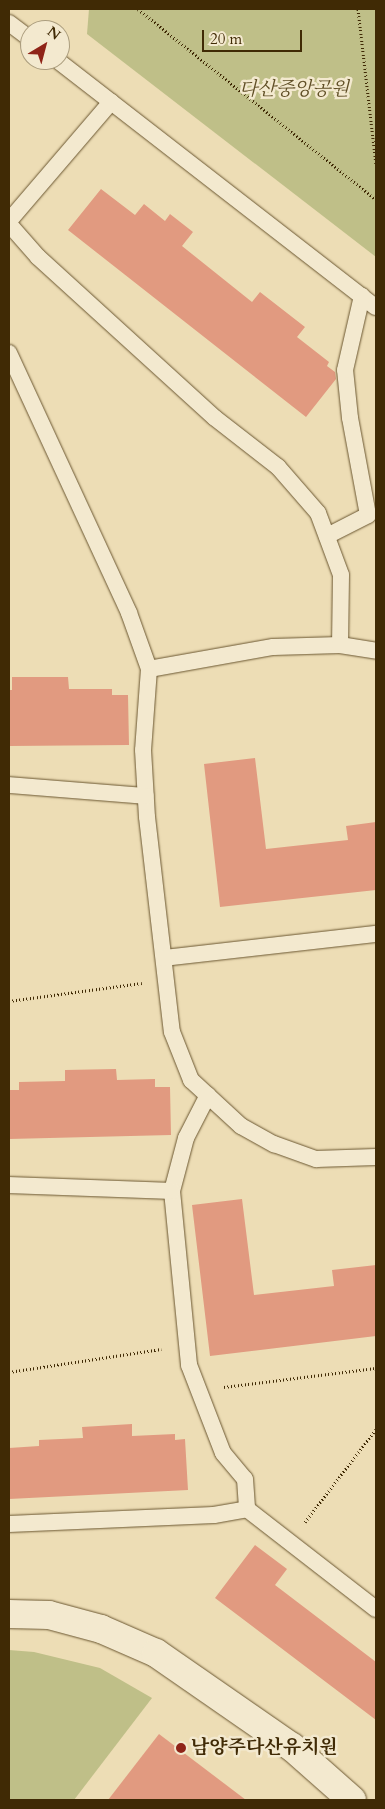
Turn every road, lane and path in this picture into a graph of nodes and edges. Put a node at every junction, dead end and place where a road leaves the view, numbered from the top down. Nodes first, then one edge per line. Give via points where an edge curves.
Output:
1 (138, 9) edge
2 (358, 9) edge
3 (9, 23) edge
4 (20, 31) edge
5 (70, 70) edge
6 (111, 102) junction
7 (376, 164) edge
8 (376, 200) edge
9 (9, 223) edge
10 (362, 296) junction
11 (376, 307) edge
12 (9, 353) edge
13 (326, 536) junction
14 (340, 645) junction
15 (376, 651) edge
16 (149, 669) junction
17 (9, 785) edge
18 (146, 796) junction
19 (376, 934) edge
20 (164, 958) junction
21 (166, 980) junction
22 (9, 1001) edge
23 (208, 1095) junction
24 (376, 1157) edge
25 (9, 1185) edge
26 (172, 1191) junction
27 (187, 1345) junction
28 (376, 1368) edge
29 (9, 1372) edge
30 (199, 1390) junction
31 (376, 1429) edge
32 (246, 1509) junction
33 (9, 1524) edge
34 (290, 1541) junction
35 (376, 1610) edge
36 (9, 1614) edge
37 (352, 1800) edge

1 - 8 path
2 - 7 path
3 - 4 lane
5 - 6 lane
6 - 9 lane
6 - 10 lane
9 - 13 lane via 38,257 215,418 278,467 318,513
10 - 11 lane
10 - 13 lane via 346,370 350,418 368,515
12 - 16 lane via 129,613
13 - 14 lane via 341,575
14 - 15 lane
14 - 16 lane via 273,647
16 - 18 lane via 143,750
17 - 18 lane
18 - 20 lane
19 - 20 lane
20 - 21 lane
21 - 22 path
21 - 23 lane via 172,1032 191,1080
23 - 24 lane via 241,1126 274,1144 316,1159
23 - 26 lane via 186,1138
25 - 26 lane
26 - 27 lane
27 - 29 path
27 - 30 lane via 189,1365
28 - 30 path
30 - 32 lane via 223,1452 245,1479
31 - 34 path
32 - 33 lane via 214,1515
32 - 34 lane
34 - 35 lane
36 - 37 street via 49,1615 101,1628 156,1653 292,1747

